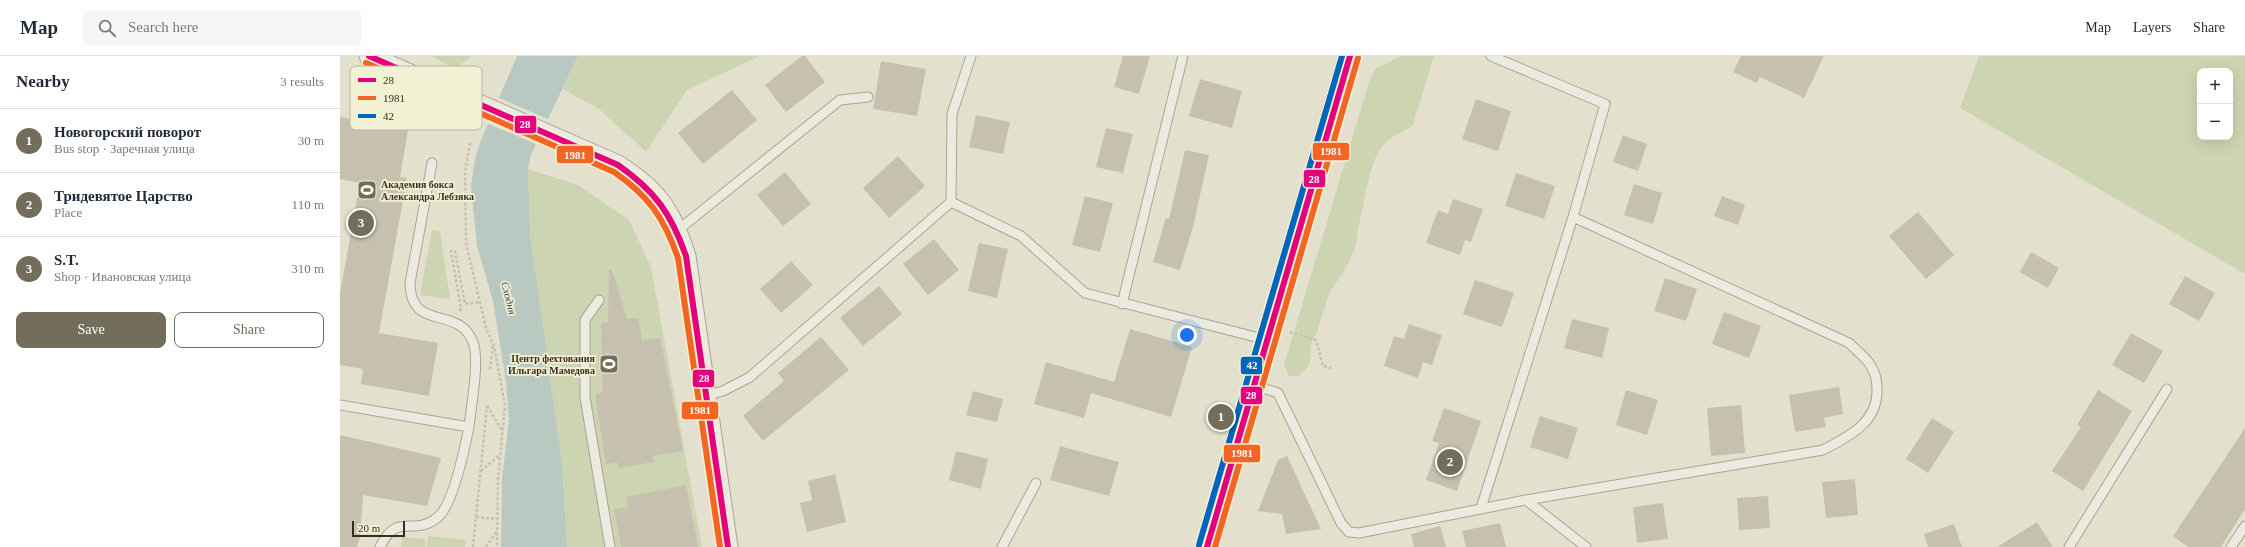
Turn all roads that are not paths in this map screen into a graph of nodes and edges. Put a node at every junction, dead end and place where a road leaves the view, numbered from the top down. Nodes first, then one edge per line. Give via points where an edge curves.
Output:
1 (369, 56) edge
2 (970, 56) edge
3 (1183, 56) edge
4 (1350, 56) edge
5 (1491, 56) edge
6 (392, 66) edge
7 (868, 97) dead end
8 (482, 106) edge
9 (432, 163) dead end
10 (951, 202) junction
11 (1573, 217) junction
12 (678, 230) junction
13 (598, 300) dead end
14 (1122, 304) junction
15 (1267, 340) junction
16 (1254, 385) junction
17 (2166, 389) dead end
18 (706, 396) junction
19 (340, 404) edge
20 (469, 427) junction
21 (1036, 482) dead end
22 (1526, 500) junction
23 (1481, 508) junction
24 (2245, 526) edge
25 (380, 547) edge
26 (610, 547) edge
27 (728, 547) edge
28 (1002, 547) edge
29 (1207, 547) edge
30 (1586, 547) edge
31 (2069, 547) edge
32 (2231, 547) edge

1 - 6 street
2 - 10 lane via 952,114
3 - 14 lane
4 - 15 main road
5 - 11 lane via 1606,104
7 - 12 lane via 840,100
8 - 12 street via 618,165 654,192
9 - 20 lane via 410,283 411,297 417,308 429,315 453,320 465,329 473,342 476,357
10 - 14 lane via 1021,236 1085,293
10 - 18 lane via 750,377 723,391
11 - 22 lane via 1849,343 1868,362 1877,376 1878,401 1872,415 1854,433 1823,450
11 - 23 lane
12 - 18 street via 686,256
13 - 26 lane via 585,320 585,396
14 - 15 lane
15 - 16 main road
16 - 23 lane via 1278,393 1341,523 1349,532 1360,533
16 - 29 main road
17 - 31 lane
18 - 27 street
19 - 20 lane
20 - 25 lane via 448,503 439,517 426,524 397,526 387,534
21 - 28 lane
22 - 23 lane
22 - 30 lane
24 - 32 lane

